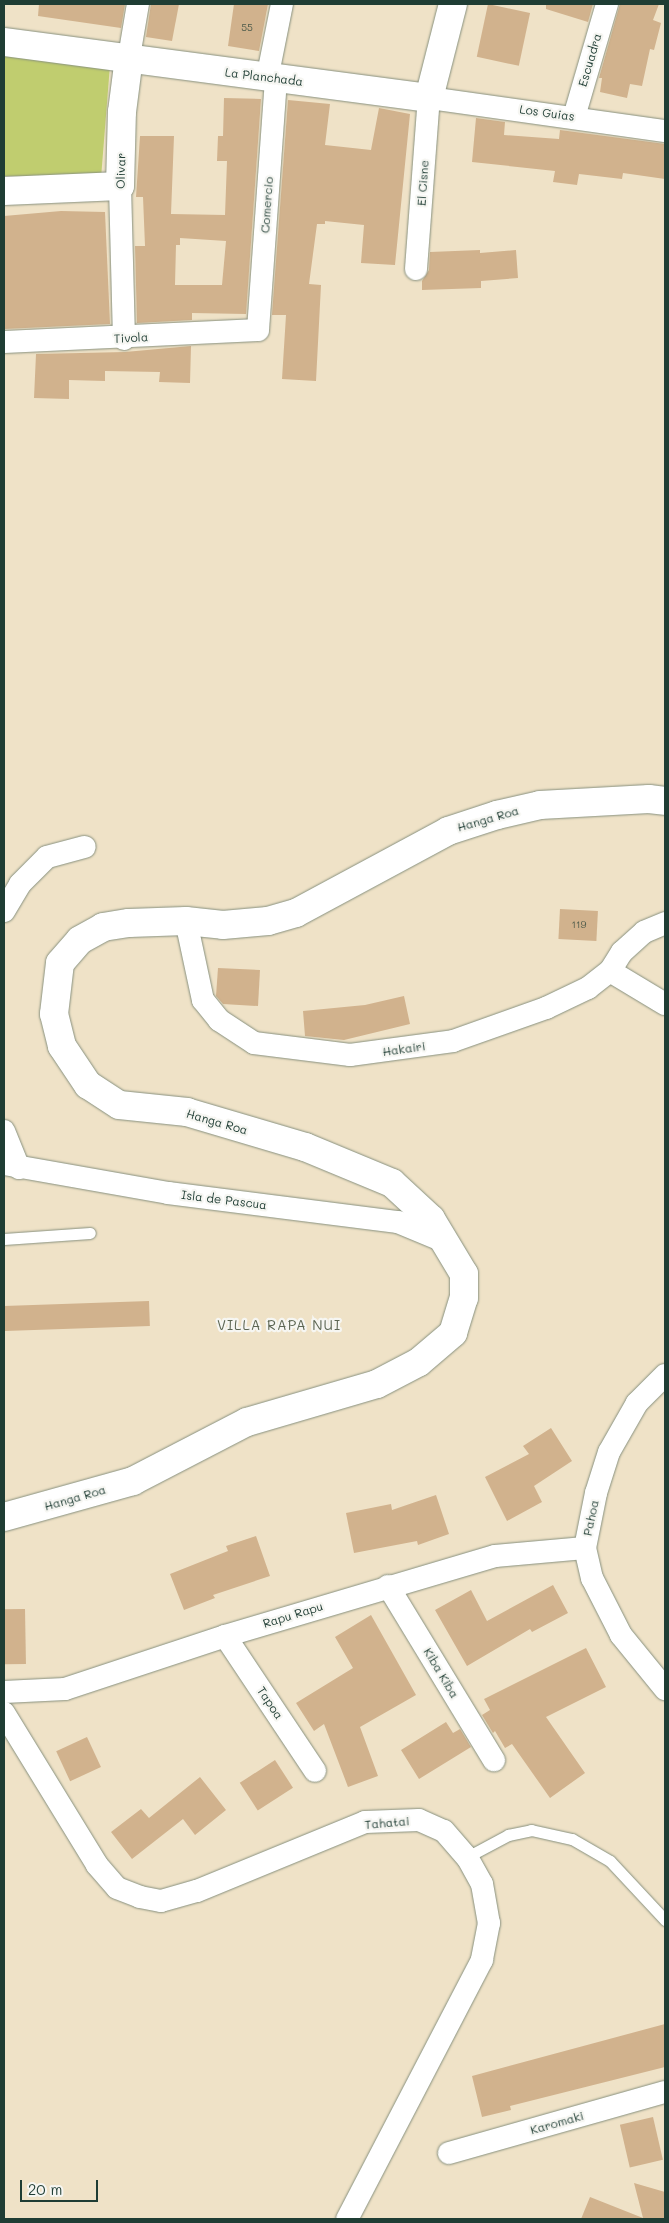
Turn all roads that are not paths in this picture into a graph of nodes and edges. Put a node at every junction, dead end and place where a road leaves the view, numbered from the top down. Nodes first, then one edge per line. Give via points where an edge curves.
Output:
1 (138, 4) edge
2 (282, 4) edge
3 (453, 4) edge
4 (607, 4) edge
5 (4, 42) edge
6 (129, 58) junction
7 (271, 79) junction
8 (429, 98) junction
9 (574, 117) junction
10 (665, 131) edge
11 (120, 186) junction
12 (4, 191) edge
13 (416, 269) dead end
14 (258, 330) joint
15 (124, 339) junction
16 (4, 342) edge
17 (665, 801) edge
18 (85, 847) dead end
19 (4, 911) edge
20 (186, 922) junction
21 (665, 922) edge
22 (610, 971) junction
23 (665, 1004) edge
24 (4, 1131) edge
25 (12, 1166) edge
26 (90, 1233) dead end
27 (4, 1239) edge
28 (441, 1240) junction
29 (665, 1375) edge
30 (4, 1518) edge
31 (585, 1548) junction
32 (388, 1586) junction
33 (225, 1636) junction
34 (665, 1689) edge
35 (4, 1692) edge
36 (4, 1713) edge
37 (494, 1760) dead end
38 (315, 1771) dead end
39 (466, 1857) junction
40 (665, 1920) edge
41 (665, 2092) edge
42 (449, 2153) dead end
43 (348, 2219) edge

1 - 6 street, Olivar
2 - 7 street, Comercio
3 - 8 street
4 - 9 street, Escuadra
5 - 6 street, La Planchada
6 - 7 street, La Planchada
6 - 11 street, Olivar via 122,112
7 - 8 street, La Planchada
7 - 14 street, Comercio
8 - 9 street, Los Guias
8 - 13 street, El Cisne
9 - 10 street, Los Guias
11 - 12 street
11 - 15 street, Olivar
14 - 15 street, Tivola
15 - 16 street, Tivola
17 - 20 street, Hanga Roa via 649,799 540,805 496,815 448,831 296,913 268,921 232,924
18 - 19 street via 47,857 20,884
20 - 22 street, Hakairi via 203,1000 218,1020 254,1043 350,1056 453,1041 546,1008 588,988
20 - 28 street, Hanga Roa via 103,927 80,940 60,963 54,1014 62,1046 88,1085 119,1105 187,1112 305,1147 392,1183 431,1218
21 - 22 street, Hakairi via 632,942
22 - 23 street
24 - 25 street
25 - 28 street, Isla de Pascua via 168,1193 398,1222
26 - 27 lane
28 - 30 street, Hanga Roa via 464,1274 464,1298 453,1333 419,1362 377,1384 247,1422 133,1481
29 - 31 street, Pahoa via 636,1403 609,1452
31 - 32 street, Rapu Rapu via 495,1556
31 - 34 street, Pahoa via 592,1578 621,1635
32 - 33 street, Rapu Rapu
32 - 37 street, Kiba Kiba
33 - 35 street, Rapu Rapu via 65,1689
33 - 38 street, Tapoa
36 - 39 street, Tahatai via 97,1865 117,1888 140,1897 161,1901 197,1891 365,1822 419,1820 444,1831
39 - 40 lane via 508,1834 531,1830 572,1839 610,1861
39 - 43 street, Tahatai via 482,1884 489,1923 482,1960
41 - 42 street, Karomaki

